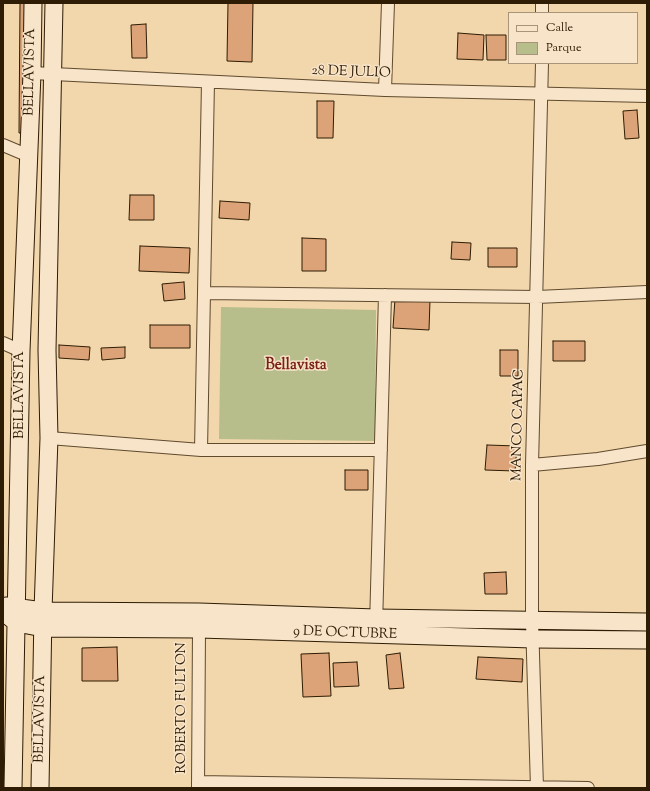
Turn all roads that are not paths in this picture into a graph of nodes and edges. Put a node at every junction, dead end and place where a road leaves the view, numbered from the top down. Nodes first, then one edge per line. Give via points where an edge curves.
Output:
1 (33, 3) edge
2 (54, 3) edge
3 (388, 3) edge
4 (542, 64) edge
5 (32, 73) junction
6 (53, 74) junction
7 (208, 82) junction
8 (385, 90) junction
9 (542, 93) junction
10 (647, 96) edge
11 (3, 145) edge
12 (29, 156) junction
13 (647, 292) edge
14 (204, 293) junction
15 (385, 295) junction
16 (537, 297) junction
17 (3, 343) edge
18 (21, 351) junction
19 (49, 438) junction
20 (201, 450) junction
21 (381, 450) junction
22 (647, 451) edge
23 (532, 465) junction
24 (8, 608) edge
25 (376, 618) junction
26 (43, 619) junction
27 (532, 621) junction
28 (647, 622) edge
29 (17, 623) junction
30 (199, 629) junction
31 (375, 635) junction
32 (533, 640) junction
33 (647, 640) edge
34 (198, 785) edge
35 (386, 787) edge
36 (14, 788) edge
37 (40, 788) edge
38 (537, 788) edge
39 (588, 788) edge

1 - 5 street, BELLAVISTA
2 - 6 street, BELLAVISTA
3 - 8 street
4 - 9 street, MANCO CAPAC
5 - 6 street, 28 DE JULIO
5 - 12 street, BELLAVISTA
6 - 7 street, 28 DE JULIO
6 - 19 street, BELLAVISTA via 47,350
7 - 8 street, 28 DE JULIO
7 - 14 street
8 - 9 street, 28 DE JULIO
9 - 10 street, 28 DE JULIO
9 - 16 street, MANCO CAPAC
11 - 12 street
12 - 18 street, BELLAVISTA
13 - 16 street
14 - 15 street
14 - 20 street
15 - 16 street
15 - 21 street
16 - 23 street, MANCO CAPAC
17 - 18 street
18 - 24 street, BELLAVISTA
19 - 20 street
19 - 26 street, BELLAVISTA
20 - 21 street
21 - 25 street
22 - 23 street via 598,459
23 - 27 street, MANCO CAPAC
24 - 26 street
24 - 29 street, BELLAVISTA
25 - 26 street, 9 DE OCTUBRE via 199,612
25 - 27 street, 9 DE OCTUBRE
25 - 31 street
26 - 29 street
26 - 30 street, 9 DE OCTUBRE
26 - 37 street, BELLAVISTA
27 - 28 street, 9 DE OCTUBRE
27 - 32 street, MANCO CAPAC
29 - 36 street, BELLAVISTA
30 - 31 street, 9 DE OCTUBRE
30 - 34 street, ROBERTO FULTON
31 - 32 street, 9 DE OCTUBRE
32 - 33 street, 9 DE OCTUBRE
32 - 38 street, MANCO CAPAC
34 - 35 street
35 - 38 street
38 - 39 street

